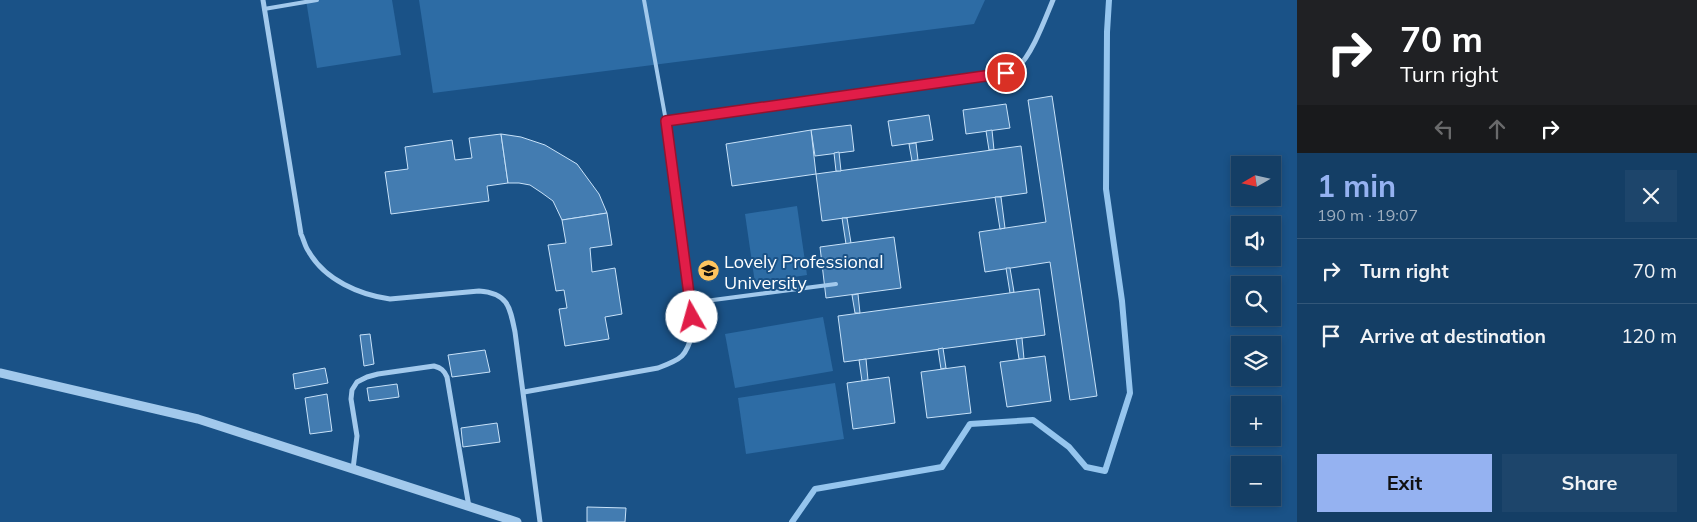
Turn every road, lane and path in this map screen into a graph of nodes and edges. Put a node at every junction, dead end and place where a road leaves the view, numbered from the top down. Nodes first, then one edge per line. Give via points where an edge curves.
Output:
1 (263, 0) edge
2 (317, 0) edge
3 (644, 0) edge
4 (1053, 0) edge
5 (264, 9) junction
6 (666, 121) junction
7 (836, 284) dead end
8 (690, 303) junction
9 (0, 372) edge
10 (524, 392) junction
11 (353, 469) junction
12 (469, 507) junction
13 (517, 522) edge
14 (540, 522) edge

1 - 5 street
2 - 5 lane
3 - 6 lane
4 - 6 street via 1027,54 1016,68 1006,73
5 - 10 street via 301,234 309,252 341,283 376,297 390,299 479,291 491,292 502,298 510,309
6 - 8 street
7 - 8 lane
8 - 10 street via 693,332 688,349 676,361 635,373
9 - 11 street via 198,419
10 - 14 street
11 - 12 street
11 - 12 street via 357,436 351,399 357,382 378,374 440,367 447,376
12 - 13 street

